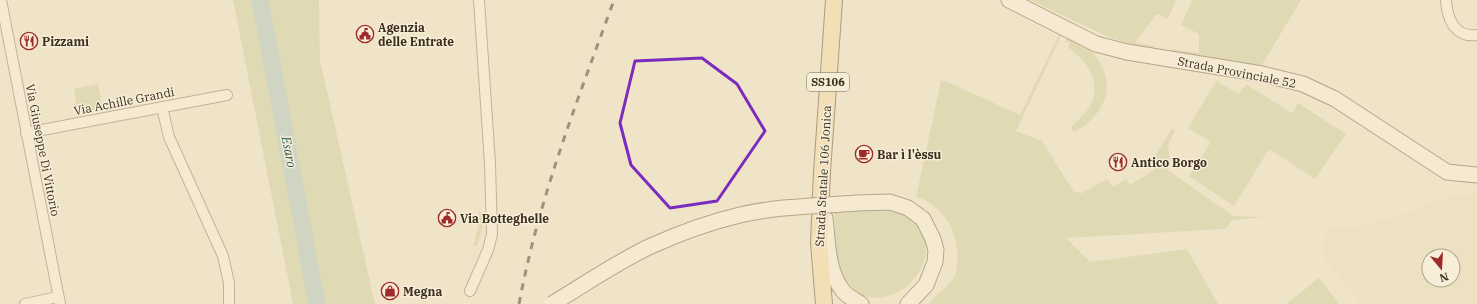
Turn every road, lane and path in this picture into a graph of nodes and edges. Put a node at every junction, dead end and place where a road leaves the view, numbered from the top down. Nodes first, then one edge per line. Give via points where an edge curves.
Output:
1 (1, 0) edge
2 (479, 0) edge
3 (834, 0) edge
4 (1009, 0) edge
5 (1446, 0) edge
6 (1477, 35) edge
7 (227, 95) dead end
8 (162, 107) junction
9 (26, 133) junction
10 (822, 172) junction
11 (1477, 175) edge
12 (470, 291) dead end
13 (59, 301) edge
14 (25, 304) edge
15 (229, 304) edge
16 (552, 304) edge
17 (824, 304) edge
18 (861, 304) edge
19 (908, 304) edge

1 - 9 street, Via Giuseppe Di Vittorio
2 - 12 street via 492,227 488,250
3 - 10 main road, Strada Statale 106 Jonica / SS106
4 - 11 main road, Strada Provinciale 52 via 1096,44 1127,52 1262,74 1303,84 1335,99 1447,172
5 - 6 street via 1447,11 1454,28 1470,36
7 - 8 street, Via Achille Grandi
8 - 9 street, Via Achille Grandi
8 - 15 street via 169,137 223,256 229,283
9 - 13 street, Via Giuseppe Di Vittorio
10 - 17 main road, Strada Statale 106 Jonica / SS106 via 819,243
10 - 18 main road via 829,256 834,278 844,292
13 - 14 street
16 - 19 main road, bridge via 650,247 704,226 749,214 787,208 890,202 908,208 923,219 936,250 926,285

